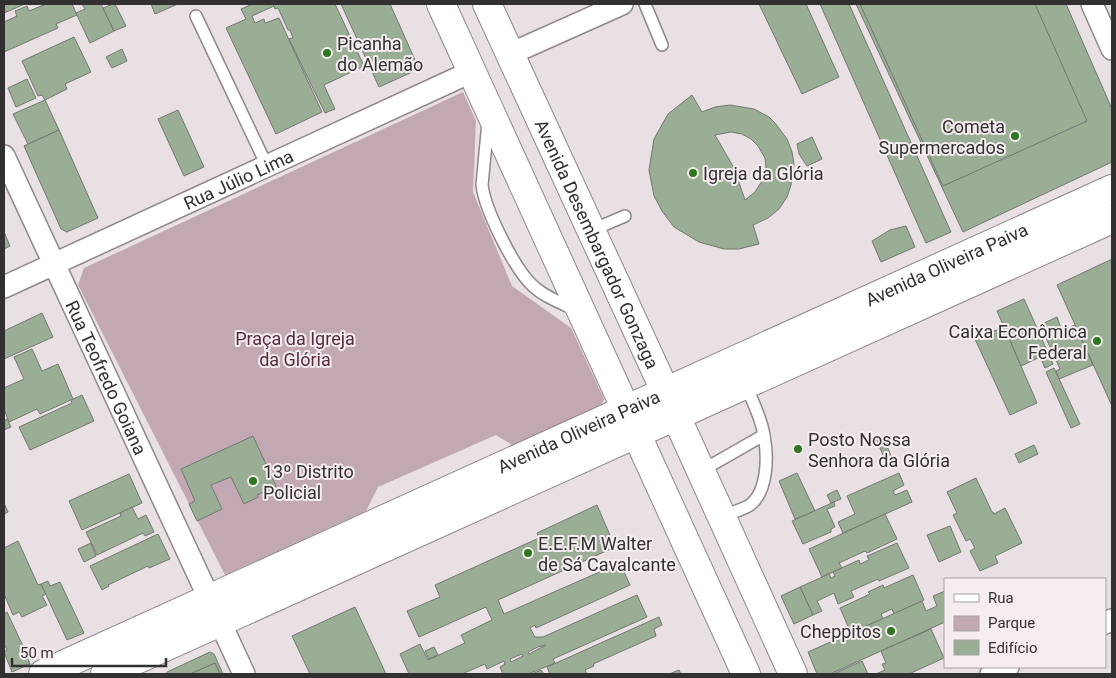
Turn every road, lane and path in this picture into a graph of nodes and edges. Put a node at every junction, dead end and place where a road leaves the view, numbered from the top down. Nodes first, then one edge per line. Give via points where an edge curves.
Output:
1 (441, 4) edge
2 (487, 4) edge
3 (622, 4) edge
4 (645, 4) edge
5 (1092, 4) edge
6 (196, 16) dead end
7 (662, 45) dead end
8 (1112, 49) edge
9 (510, 54) junction
10 (473, 71) junction
11 (489, 108) junction
12 (4, 156) edge
13 (267, 166) junction
14 (1112, 188) edge
15 (625, 216) dead end
16 (1112, 219) edge
17 (592, 230) junction
18 (54, 263) junction
19 (4, 286) edge
20 (583, 313) junction
21 (746, 385) junction
22 (671, 404) junction
23 (631, 421) junction
24 (764, 435) junction
25 (701, 471) junction
26 (721, 517) junction
27 (215, 610) junction
28 (1006, 668) edge
29 (43, 674) edge
30 (105, 674) edge
31 (244, 674) edge
32 (746, 674) edge
33 (793, 674) edge
34 (991, 674) edge

1 - 10 main road
2 - 9 main road, Avenida Desembargador Gonzaga
3 - 9 street
4 - 7 lane
5 - 8 street
6 - 13 lane
9 - 17 main road, Avenida Desembargador Gonzaga
10 - 11 main road
10 - 13 street, Rua Júlio Lima
11 - 20 main road
11 - 20 lane via 482,185 498,230 523,275 533,286
12 - 18 street, Rua Teofredo Goiana
13 - 18 street, Rua Júlio Lima
14 - 22 main road, Avenida Oliveira Paiva
15 - 17 lane
16 - 21 main road, Avenida Oliveira Paiva
17 - 22 main road, Avenida Desembargador Gonzaga
18 - 19 street, Rua Júlio Lima
18 - 27 street, Rua Teofredo Goiana
20 - 23 main road
21 - 22 main road, Avenida Oliveira Paiva
21 - 24 lane
22 - 23 main road, Avenida Oliveira Paiva
22 - 25 main road, Avenida Desembargador Gonzaga
23 - 27 main road, Avenida Oliveira Paiva
23 - 32 main road
24 - 25 lane
24 - 26 lane via 765,472 761,488 749,506
25 - 26 main road, Avenida Desembargador Gonzaga
26 - 33 main road, Avenida Desembargador Gonzaga
27 - 29 main road, Avenida Oliveira Paiva
27 - 30 main road, Avenida Oliveira Paiva
27 - 31 street, Rua Teofredo Goiana
28 - 34 street

